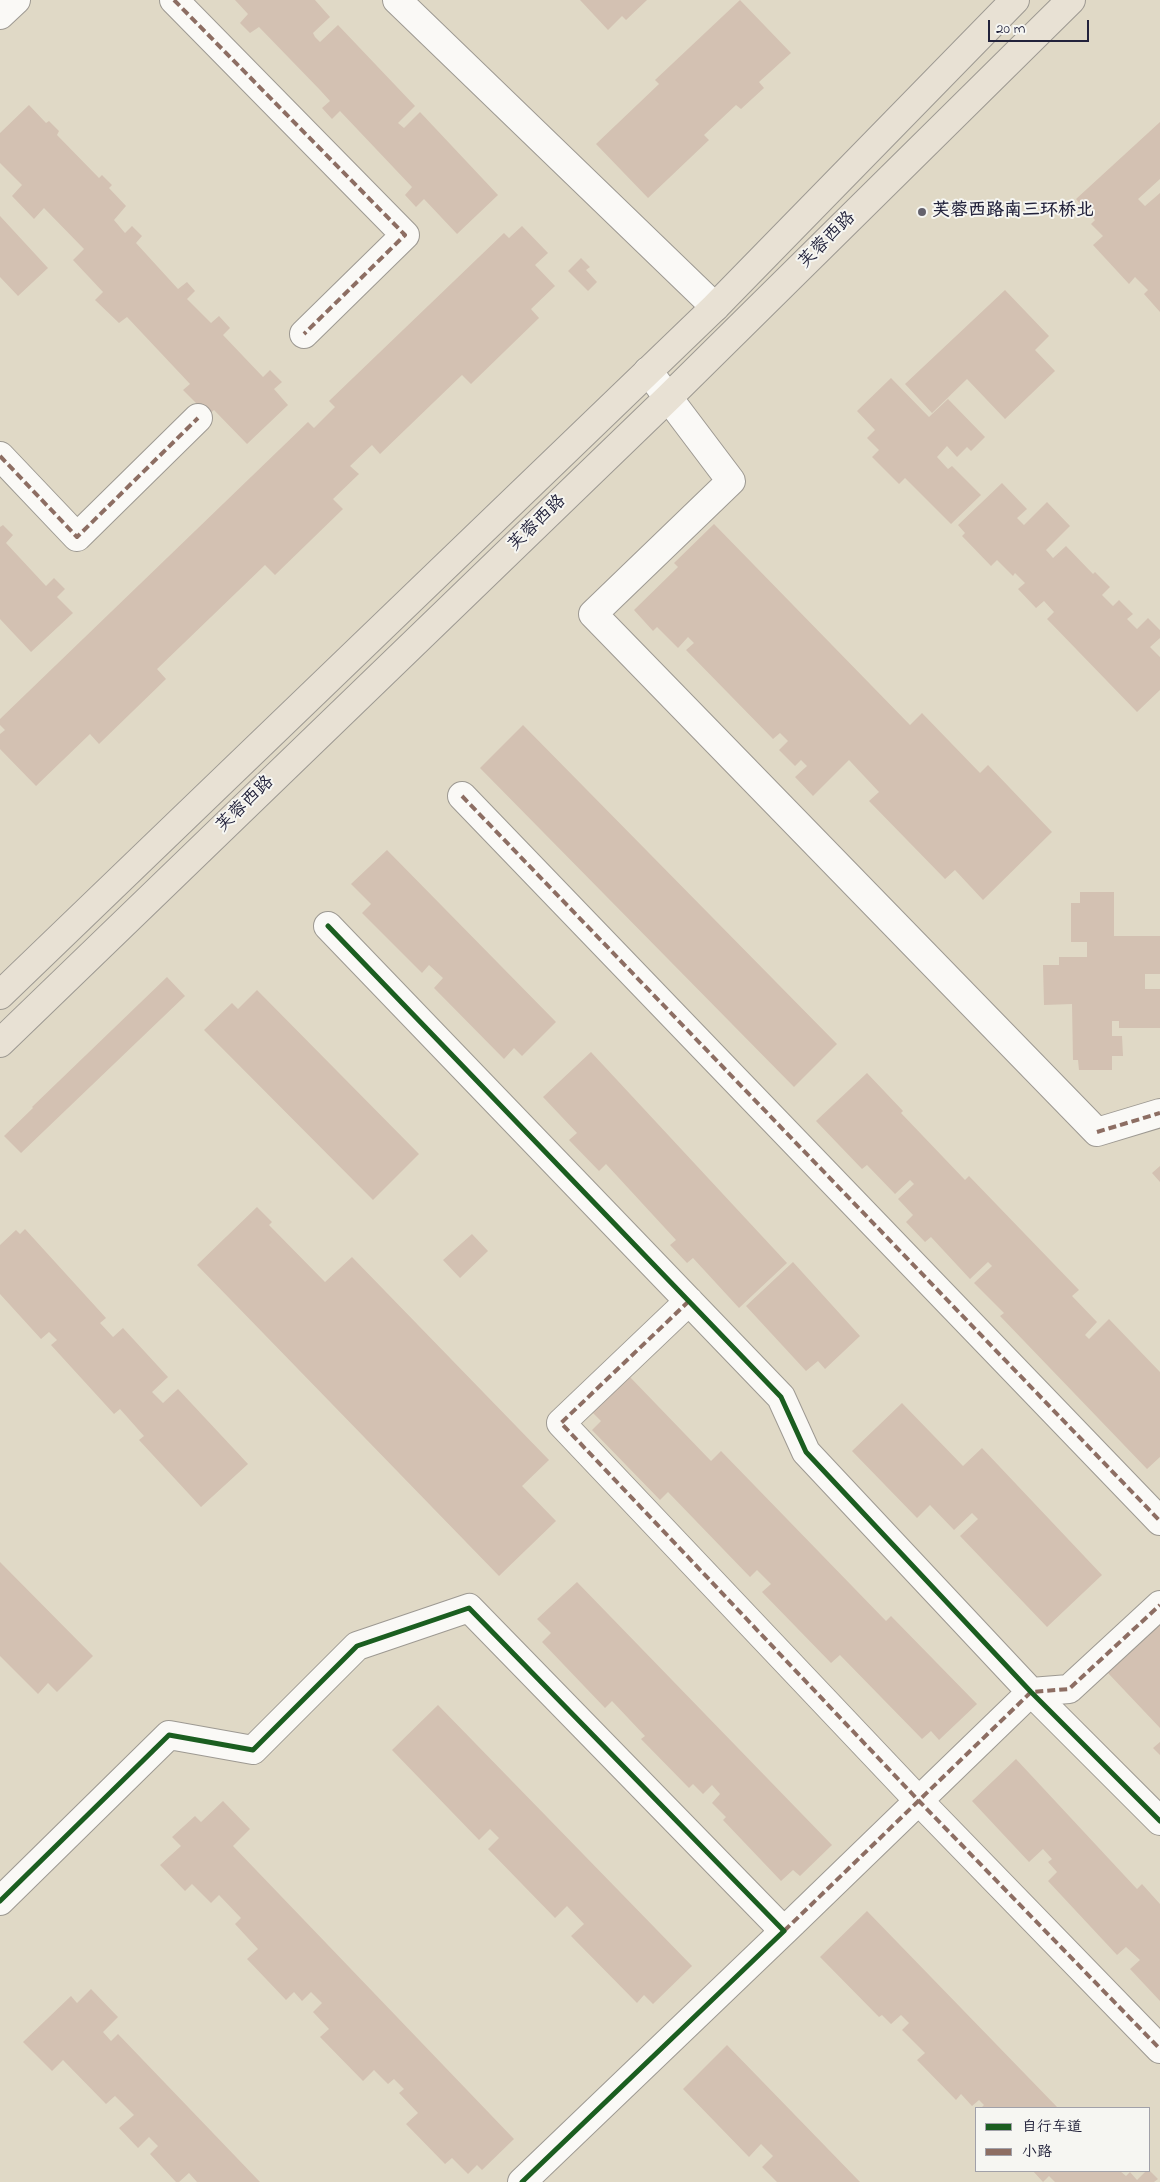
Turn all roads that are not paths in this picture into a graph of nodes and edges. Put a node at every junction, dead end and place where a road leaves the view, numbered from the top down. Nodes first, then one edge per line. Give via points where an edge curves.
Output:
1 (16, 0) edge
2 (174, 0) edge
3 (396, 0) edge
4 (1015, 0) edge
5 (1071, 0) edge
6 (0, 16) edge
7 (715, 307) junction
8 (304, 334) dead end
9 (648, 371) junction
10 (669, 397) junction
11 (198, 418) dead end
12 (0, 456) edge
13 (462, 796) dead end
14 (328, 926) dead end
15 (0, 995) edge
16 (0, 1043) edge
17 (1160, 1113) edge
18 (689, 1300) junction
19 (1160, 1521) edge
20 (1160, 1605) edge
21 (1031, 1692) junction
22 (919, 1801) junction
23 (1160, 1821) edge
24 (0, 1901) edge
25 (784, 1931) junction
26 (1160, 2049) edge
27 (522, 2182) edge

1 - 6 street
2 - 8 street via 405,235
3 - 7 street
4 - 7 main road, 芙蓉西路
5 - 10 main road, 芙蓉西路
7 - 9 main road, 芙蓉西路
9 - 10 street
9 - 15 main road, 芙蓉西路
10 - 16 main road, 芙蓉西路
10 - 17 street via 731,481 593,614 1098,1132
11 - 12 street via 77,537
13 - 19 street
14 - 18 street
18 - 21 street via 781,1397 806,1452
18 - 22 street via 561,1423
20 - 21 street via 1069,1690
21 - 22 street
21 - 23 street
22 - 25 street
22 - 26 street
24 - 25 street via 169,1734 253,1750 357,1646 469,1608
25 - 27 street

